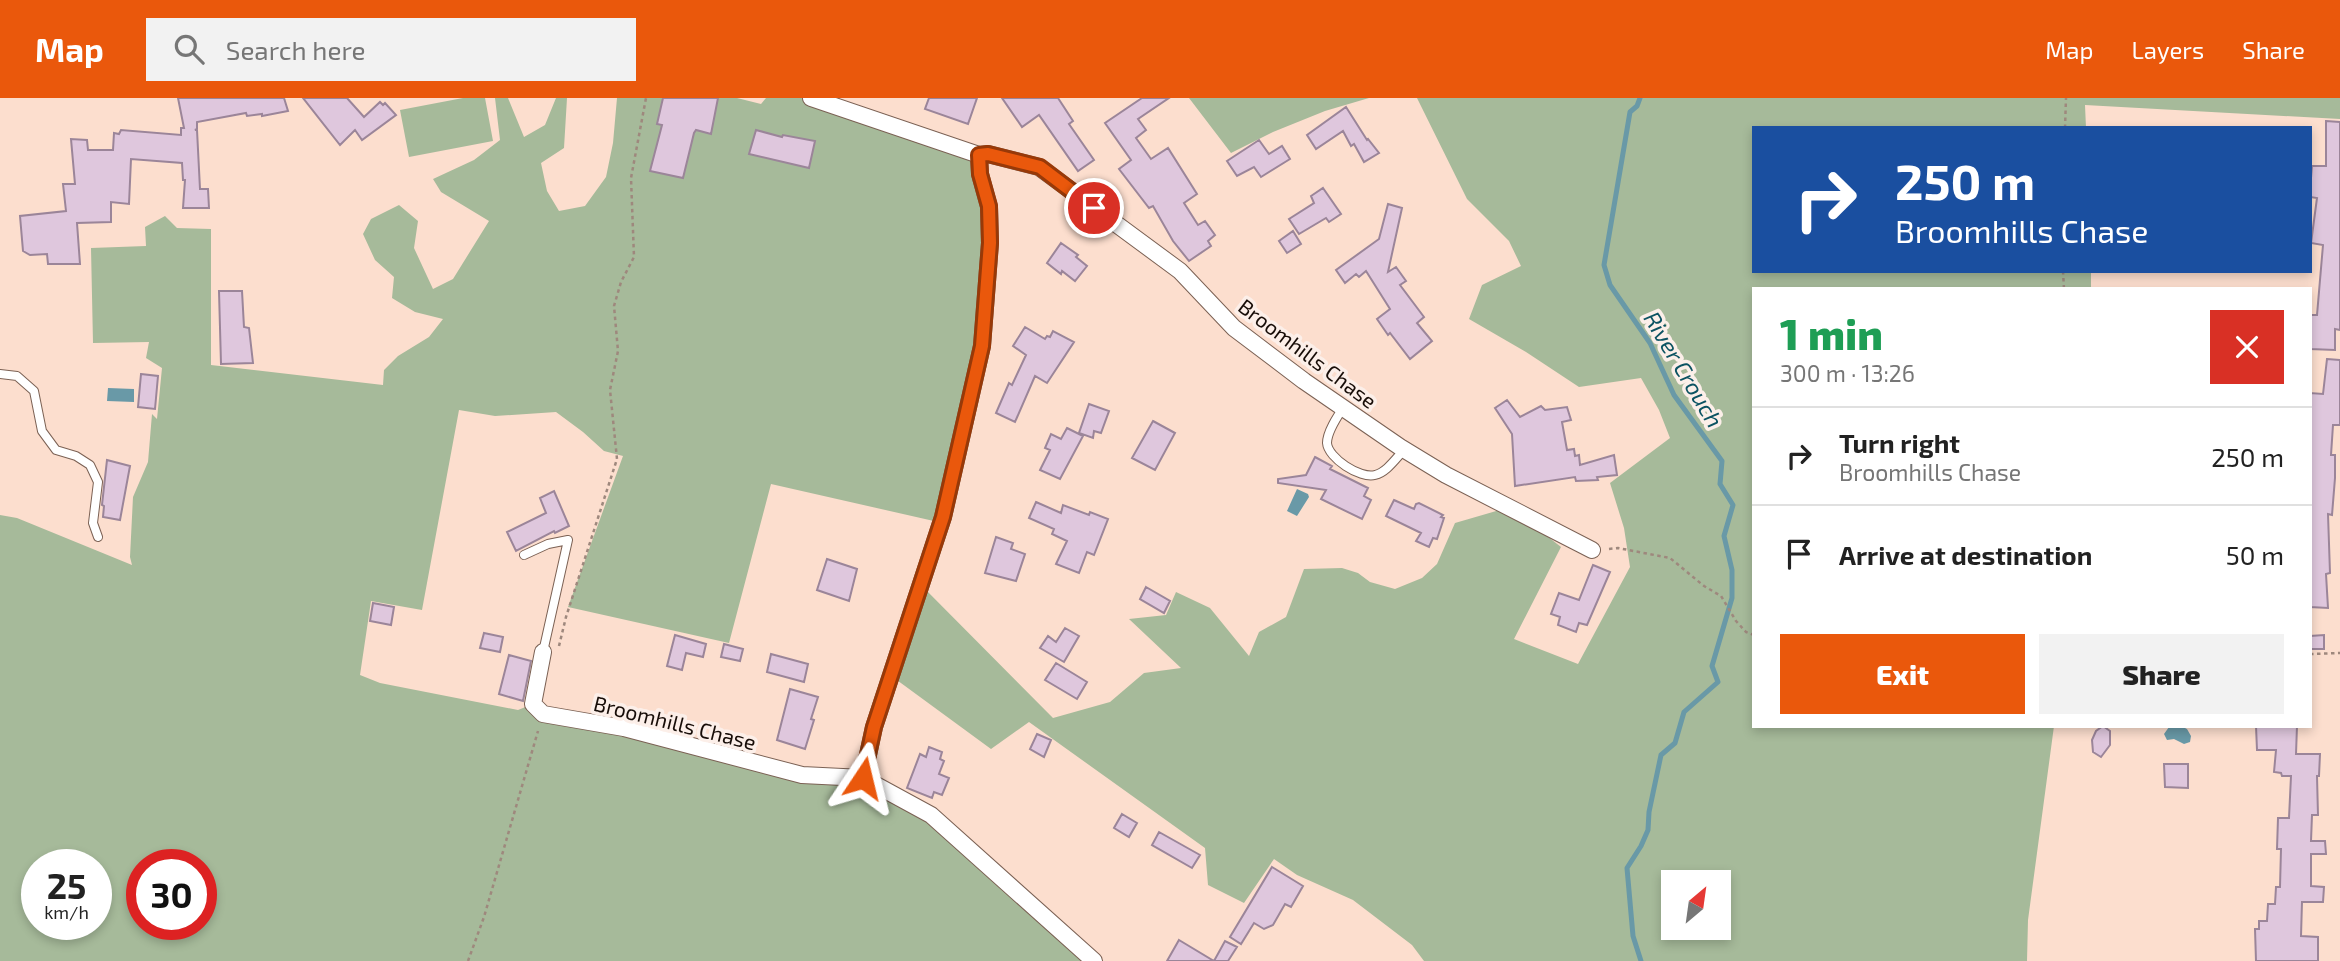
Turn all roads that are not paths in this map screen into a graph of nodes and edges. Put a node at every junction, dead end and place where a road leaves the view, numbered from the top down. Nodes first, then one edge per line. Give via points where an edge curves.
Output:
1 (811, 98) edge
2 (979, 155) junction
3 (0, 374) edge
4 (1343, 408) junction
5 (1404, 450) junction
6 (98, 537) dead end
7 (1592, 550) road end
8 (524, 555) dead end
9 (543, 652) joint
10 (863, 778) junction
11 (1094, 961) edge

1 - 2 street, Broomhills Chase
2 - 4 street, Broomhills Chase via 1040,167 1180,271 1234,328
2 - 10 street via 989,206 990,243 982,346 943,517 874,727
3 - 6 lane via 17,376 34,391 42,431 56,450 90,465 98,482 93,523
4 - 5 street, Broomhills Chase
4 - 5 lane via 1327,445 1349,468 1377,475
5 - 7 street, Broomhills Chase
8 - 9 lane via 568,540
9 - 10 street, Broomhills Chase via 533,704 543,714 624,728 802,775
10 - 11 street, Broomhills Chase via 931,815

